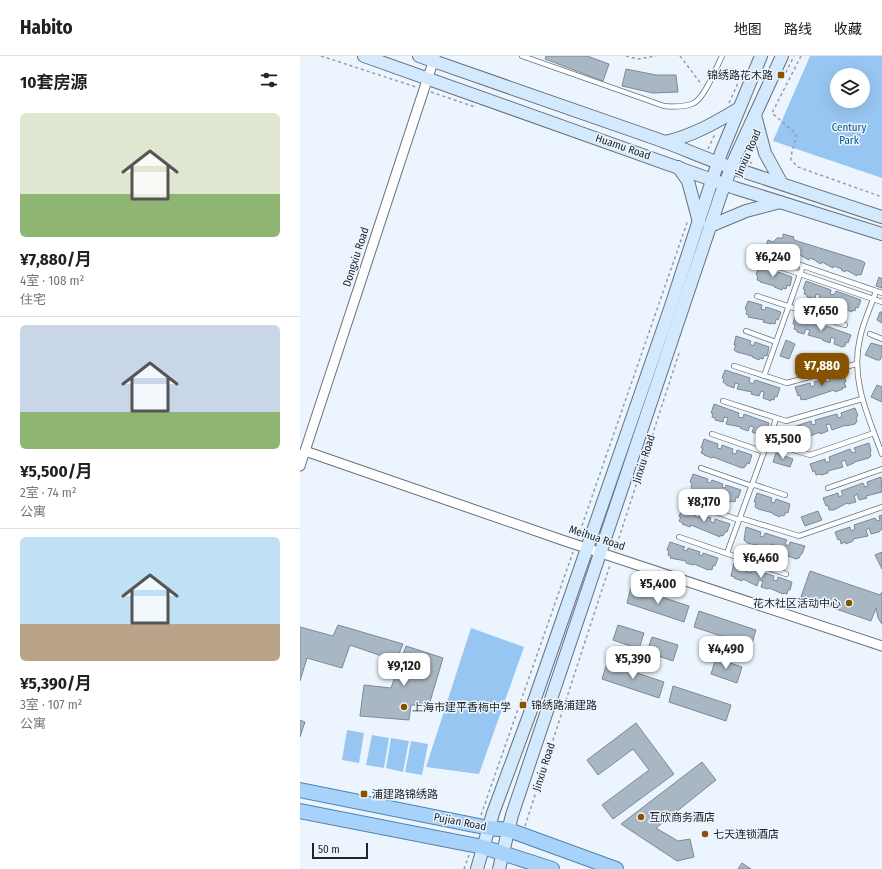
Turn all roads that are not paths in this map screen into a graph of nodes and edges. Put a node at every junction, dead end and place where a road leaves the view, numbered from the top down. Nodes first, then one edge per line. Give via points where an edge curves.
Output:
1 (364, 56) edge
2 (419, 56) edge
3 (522, 56) edge
4 (722, 56) edge
5 (761, 56) edge
6 (782, 56) edge
7 (434, 58) edge
8 (428, 78) junction
9 (738, 109) junction
10 (755, 115) junction
11 (664, 142) junction
12 (717, 164) junction
13 (678, 167) junction
14 (735, 169) junction
15 (712, 180) junction
16 (726, 184) junction
17 (782, 184) junction
18 (780, 202) junction
19 (882, 217) edge
20 (705, 224) junction
21 (882, 234) edge
22 (771, 255) dead end
23 (768, 263) dead end
24 (803, 266) junction
25 (800, 274) junction
26 (876, 291) junction
27 (882, 293) edge
28 (757, 296) dead end
29 (873, 299) junction
30 (882, 302) edge
31 (789, 306) junction
32 (845, 325) dead end
33 (746, 331) dead end
34 (870, 334) dead end
35 (882, 339) edge
36 (776, 342) junction
37 (856, 364) junction
38 (734, 366) dead end
39 (764, 376) junction
40 (862, 398) junction
41 (723, 401) dead end
42 (776, 419) junction
43 (874, 433) junction
44 (712, 434) dead end
45 (768, 442) junction
46 (305, 451) junction
47 (764, 452) junction
48 (882, 454) edge
49 (300, 466) edge
50 (701, 468) dead end
51 (882, 469) edge
52 (752, 485) junction
53 (828, 488) dead end
54 (785, 495) dead end
55 (690, 503) dead end
56 (882, 507) edge
57 (740, 519) junction
58 (679, 537) dead end
59 (581, 546) junction
60 (727, 553) junction
61 (607, 554) junction
62 (786, 574) dead end
63 (882, 646) edge
64 (300, 790) edge
65 (300, 811) edge
66 (483, 827) junction
67 (515, 832) junction
68 (477, 846) junction
69 (503, 852) junction
70 (477, 869) edge
71 (499, 869) edge
72 (552, 869) edge
73 (616, 869) edge

1 - 8 main road, Huamu Road
2 - 7 main road, Huamu Road
3 - 4 lane via 664,106 679,107 694,104 705,90
5 - 9 main road, Jinxiu Road
6 - 10 main road, Jinxiu Road
7 - 8 street, Dongxiu Road
7 - 11 main road, Huamu Road
8 - 13 main road, Huamu Road
8 - 46 street, Dongxiu Road
9 - 11 main road via 688,136
9 - 12 main road, Jinxiu Road
10 - 14 main road, Jinxiu Road
10 - 17 main road via 765,153
11 - 12 main road, Huamu Road
12 - 14 main road, Huamu Road
12 - 15 main road, Jinxiu Road
13 - 15 main road, Huamu Road
13 - 20 main road via 688,181 694,202
14 - 16 main road, Jinxiu Road
14 - 17 main road, Huamu Road
15 - 16 main road, Huamu Road
15 - 20 main road, Jinxiu Road
16 - 18 main road, Huamu Road
16 - 20 main road, Jinxiu Road
17 - 19 main road, Huamu Road
18 - 20 main road
18 - 21 main road, Huamu Road
20 - 59 main road, Jinxiu Road
20 - 61 main road, Jinxiu Road
22 - 24 lane
23 - 25 lane
24 - 25 lane
24 - 26 lane
25 - 29 lane
25 - 31 lane
26 - 27 lane
26 - 29 lane
28 - 31 lane
29 - 30 lane
29 - 37 lane via 862,328
31 - 32 lane
31 - 36 lane
33 - 36 lane
34 - 35 lane
36 - 39 lane
37 - 39 lane via 793,382 781,382
37 - 40 lane
38 - 39 lane
40 - 42 lane via 791,420
40 - 43 lane
41 - 42 lane
42 - 45 lane
43 - 45 lane via 810,455
43 - 48 lane
44 - 47 lane
45 - 47 lane
46 - 49 street, Dongxiu Road
46 - 59 street, Meihua Road
47 - 52 lane
50 - 52 lane
51 - 53 lane
52 - 54 lane
52 - 57 lane
55 - 57 lane
56 - 57 lane via 799,536
57 - 60 lane
58 - 60 lane
59 - 61 street, Meihua Road
59 - 66 main road, Jinxiu Road
60 - 62 lane
61 - 63 street, Meihua Road
61 - 67 main road, Jinxiu Road via 515,808
64 - 66 main road, Pujian Road
65 - 68 main road, Pujian Road
66 - 67 main road, Pujian Road
66 - 68 main road, Jinxiu Road
67 - 69 main road, Jinxiu Road
67 - 73 main road, Pujian Road
68 - 69 main road, Pujian Road
68 - 70 main road, Jinxiu Road
69 - 71 main road, Jinxiu Road
69 - 72 main road, Pujian Road

